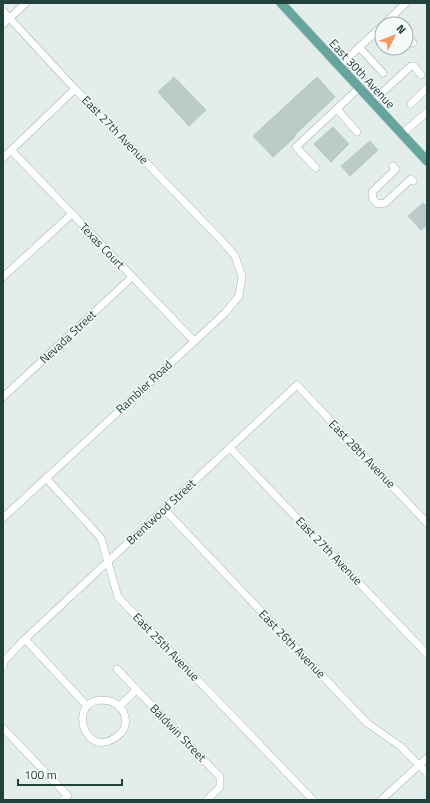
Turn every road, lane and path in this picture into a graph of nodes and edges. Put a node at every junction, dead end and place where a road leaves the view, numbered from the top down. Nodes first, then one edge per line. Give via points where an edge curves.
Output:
1 (26, 3) edge
2 (280, 3) edge
3 (406, 3) edge
4 (3, 11) edge
5 (392, 16) edge
6 (10, 18) junction
7 (3, 24) edge
8 (374, 33) edge
9 (359, 47) junction
10 (339, 66) junction
11 (383, 73) dead end
12 (421, 74) dead end
13 (359, 88) junction
14 (427, 88) edge
15 (75, 89) junction
16 (372, 102) junction
17 (411, 104) dead end
18 (336, 109) junction
19 (427, 112) edge
20 (357, 132) dead end
21 (402, 134) junction
22 (11, 150) junction
23 (3, 158) edge
24 (427, 161) edge
25 (393, 166) dead end
26 (316, 168) dead end
27 (413, 181) dead end
28 (72, 214) junction
29 (222, 241) joint
30 (3, 277) edge
31 (132, 277) junction
32 (194, 341) junction
33 (296, 385) joint
34 (3, 397) edge
35 (230, 448) junction
36 (46, 478) junction
37 (164, 509) junction
38 (3, 518) edge
39 (427, 523) edge
40 (108, 560) junction
41 (25, 639) junction
42 (427, 654) edge
43 (3, 666) edge
44 (117, 669) dead end
45 (136, 690) junction
46 (87, 706) junction
47 (119, 707) junction
48 (3, 728) edge
49 (427, 758) edge
50 (419, 765) junction
51 (427, 773) edge
52 (63, 800) edge
53 (207, 800) edge
54 (313, 800) edge
55 (381, 800) edge

1 - 6 street
2 - 10 main road, East 30th Avenue
3 - 5 street
4 - 6 street, East 27th Avenue
6 - 7 street
6 - 15 street, East 27th Avenue
8 - 9 street
9 - 10 street
9 - 11 street
10 - 13 main road, East 30th Avenue
12 - 16 street via 411,66
13 - 16 main road, East 30th Avenue
13 - 18 street
14 - 17 street
15 - 22 street
15 - 29 street, East 27th Avenue
16 - 21 main road, East 30th Avenue
18 - 20 street
18 - 26 street via 296,148
19 - 21 street
21 - 24 main road, East 30th Avenue
22 - 23 street
22 - 28 street, Texas Court
25 - 27 street via 396,169 372,192 373,199 378,204 385,203 411,179
28 - 30 street
28 - 31 street, Texas Court
29 - 32 street, Rambler Road via 235,256 242,276 239,296 224,314
31 - 32 street, Texas Court
31 - 34 street, Nevada Street
32 - 36 street, Rambler Road
33 - 35 street, Brentwood Street
33 - 39 street, East 28th Avenue
35 - 37 street, Brentwood Street
35 - 42 street, East 27th Avenue
36 - 38 street, Rambler Road
36 - 40 street, East 25th Avenue via 101,538
37 - 40 street, Brentwood Street
37 - 50 street, East 26th Avenue via 367,723 400,746
40 - 41 street, Brentwood Street
40 - 54 street, East 25th Avenue via 118,597
41 - 43 street, Brentwood Street via 4,660
41 - 46 street
44 - 45 street, Baldwin Street
45 - 47 street
45 - 53 street, Baldwin Street via 220,777 220,787
46 - 47 street via 99,700 108,700
46 - 47 street via 83,720 85,731 92,740 102,743 113,741 123,731 126,722 124,711
48 - 52 street via 68,796
49 - 50 street
50 - 51 street, East 26th Avenue
50 - 55 street

